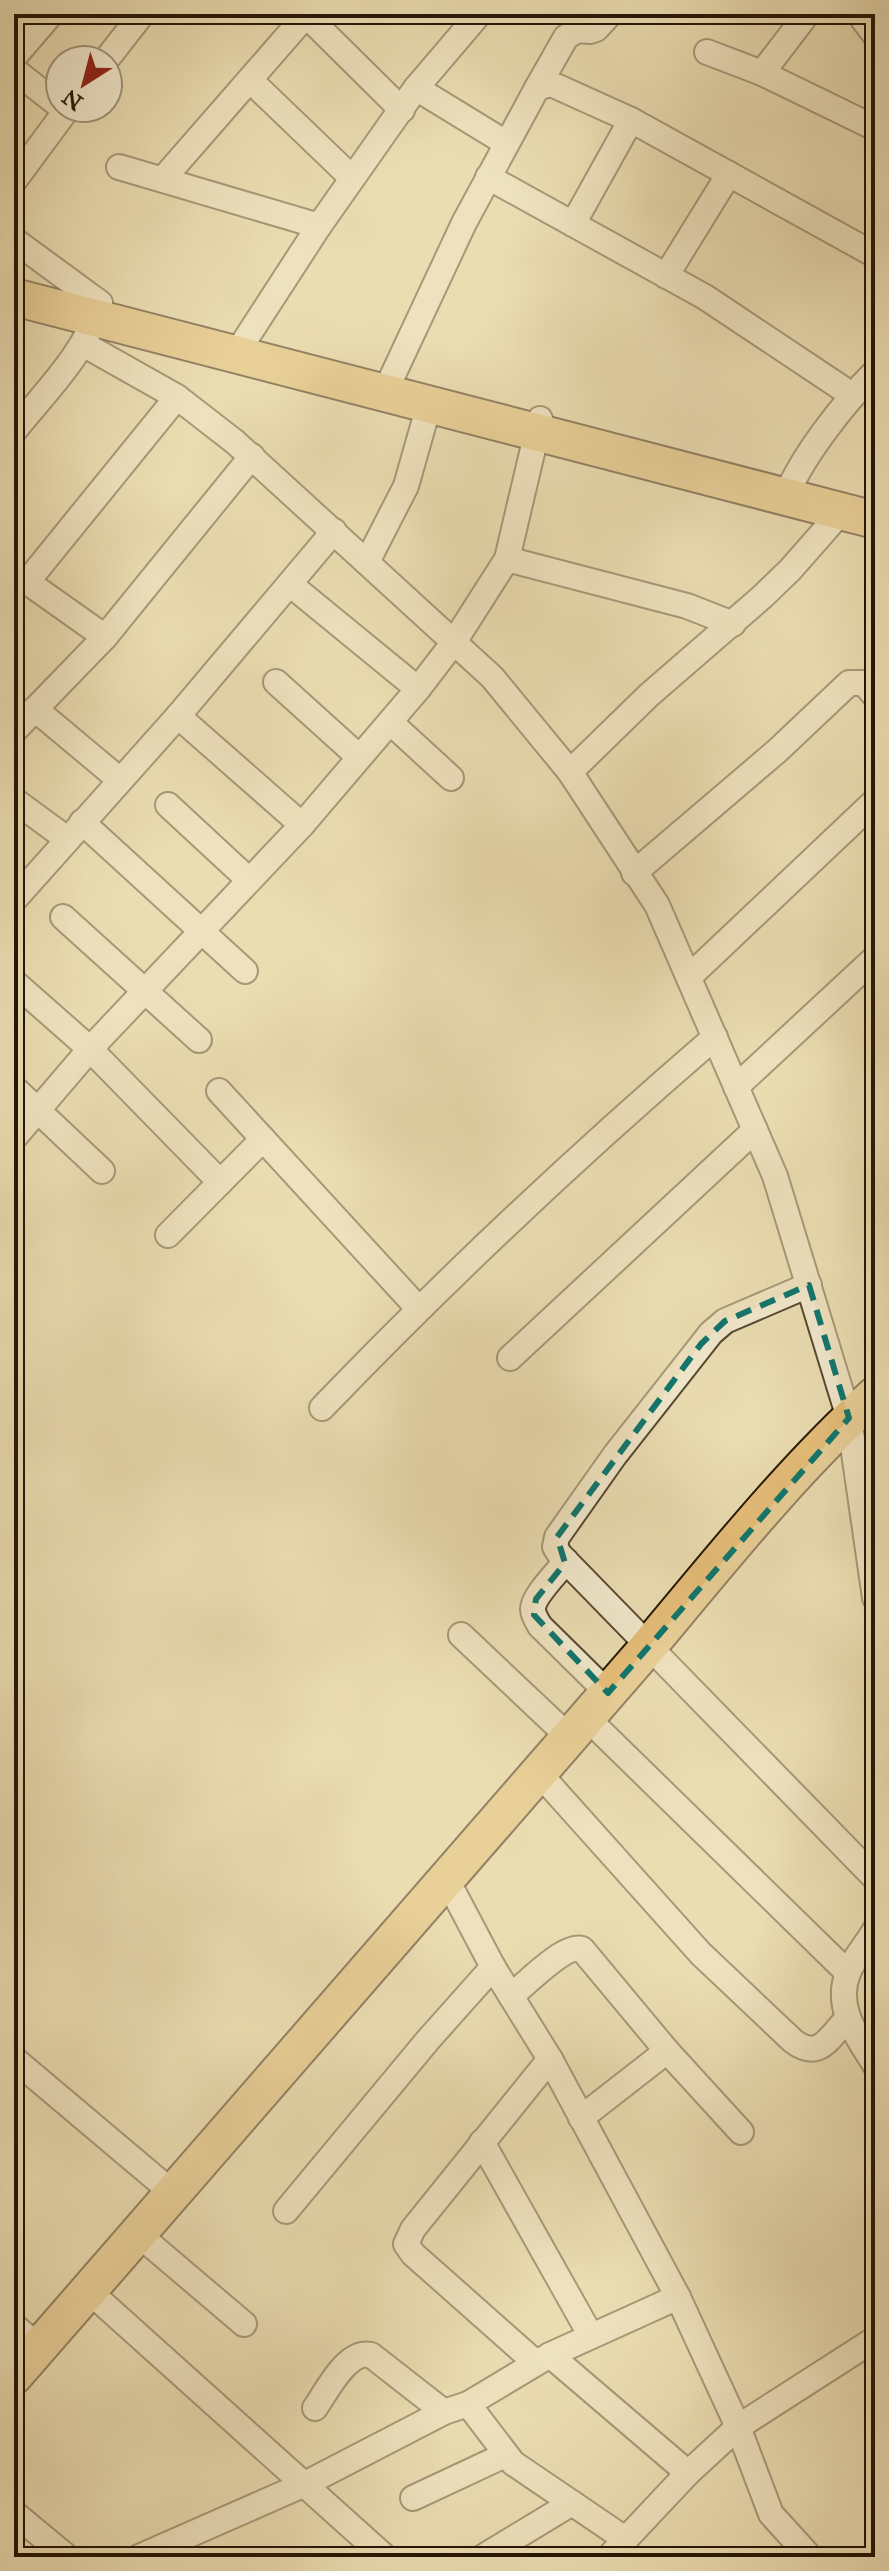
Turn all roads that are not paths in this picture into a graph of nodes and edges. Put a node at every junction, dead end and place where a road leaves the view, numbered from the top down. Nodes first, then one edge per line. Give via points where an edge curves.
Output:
1 (51, 14) edge
2 (142, 14) edge
3 (305, 14) edge
4 (610, 14) edge
5 (807, 14) edge
6 (859, 14) edge
7 (476, 15) edge
8 (875, 35) edge
9 (119, 44) edge
10 (707, 52) dead end
11 (14, 57) edge
12 (14, 70) edge
13 (762, 73) junction
14 (250, 80) junction
15 (416, 88) junction
16 (537, 88) junction
17 (44, 93) edge
18 (402, 110) junction
19 (631, 120) junction
20 (53, 124) edge
21 (875, 128) edge
22 (506, 143) junction
23 (119, 167) dead end
24 (729, 174) junction
25 (488, 177) junction
26 (352, 178) junction
27 (163, 179) junction
28 (14, 181) edge
29 (573, 224) junction
30 (319, 226) junction
31 (14, 240) edge
32 (875, 255) edge
33 (666, 276) junction
34 (14, 279) edge
35 (14, 297) edge
36 (93, 322) junction
37 (240, 346) junction
38 (875, 372) edge
39 (388, 386) junction
40 (852, 395) junction
41 (177, 397) junction
42 (429, 405) junction
43 (539, 425) junction
44 (14, 431) edge
45 (252, 456) junction
46 (789, 487) junction
47 (875, 503) edge
48 (841, 512) junction
49 (875, 520) edge
50 (334, 531) junction
51 (507, 559) junction
52 (367, 562) junction
53 (21, 578) edge
54 (291, 585) junction
55 (733, 624) junction
56 (105, 637) junction
57 (454, 642) junction
58 (276, 682) dead end
59 (418, 689) junction
60 (875, 696) edge
61 (35, 709) junction
62 (178, 716) junction
63 (390, 722) junction
64 (14, 731) edge
65 (359, 757) junction
66 (570, 772) junction
67 (451, 778) dead end
68 (120, 780) junction
69 (14, 800) edge
70 (875, 801) edge
71 (168, 805) dead end
72 (302, 825) junction
73 (74, 831) junction
74 (634, 873) junction
75 (249, 880) junction
76 (14, 900) edge
77 (63, 917) dead end
78 (202, 930) junction
79 (875, 958) edge
80 (245, 971) dead end
81 (689, 977) junction
82 (14, 982) edge
83 (146, 990) junction
84 (715, 1037) junction
85 (199, 1040) dead end
86 (90, 1049) junction
87 (736, 1087) junction
88 (14, 1088) edge
89 (219, 1091) dead end
90 (39, 1112) junction
91 (755, 1130) junction
92 (14, 1138) edge
93 (263, 1139) junction
94 (102, 1171) dead end
95 (220, 1182) junction
96 (168, 1235) dead end
97 (809, 1285) junction
98 (418, 1308) junction
99 (510, 1358) dead end
100 (862, 1407) edge
101 (322, 1408) dead end
102 (872, 1552) edge
103 (566, 1561) junction
104 (875, 1598) edge
105 (461, 1635) dead end
106 (648, 1647) junction
107 (588, 1716) junction
108 (538, 1772) junction
109 (446, 1878) junction
110 (875, 1878) edge
111 (875, 1930) edge
112 (493, 1967) junction
113 (848, 1973) junction
114 (511, 1996) junction
115 (847, 2019) junction
116 (667, 2051) junction
117 (14, 2059) edge
118 (550, 2059) junction
119 (875, 2065) edge
120 (581, 2118) junction
121 (741, 2132) dead end
122 (482, 2142) junction
123 (174, 2194) junction
124 (286, 2211) dead end
125 (138, 2234) junction
126 (89, 2291) junction
127 (678, 2297) junction
128 (244, 2324) dead end
129 (26, 2336) edge
130 (591, 2336) junction
131 (875, 2339) edge
132 (543, 2359) junction
133 (14, 2376) edge
134 (468, 2404) junction
135 (315, 2408) dead end
136 (444, 2412) junction
137 (738, 2427) junction
138 (505, 2455) junction
139 (688, 2473) junction
140 (305, 2484) junction
141 (413, 2498) dead end
142 (572, 2503) junction
143 (14, 2513) edge
144 (617, 2548) edge
145 (369, 2553) edge
146 (67, 2557) edge
147 (139, 2557) edge
148 (483, 2557) edge
149 (810, 2557) edge

1 - 11 street
2 - 9 street
3 - 14 street
3 - 18 street
4 - 16 street via 596,29 566,37
5 - 13 street
6 - 8 street
7 - 15 street
10 - 13 street
12 - 17 street
13 - 21 street
14 - 26 street
14 - 27 street
15 - 18 street
15 - 22 street
16 - 19 street via 550,84
16 - 22 street
18 - 26 street
19 - 24 street
19 - 29 street
20 - 28 street
22 - 25 street
23 - 27 street
24 - 32 street
24 - 33 street
25 - 29 street
25 - 39 street
26 - 30 street
27 - 30 street
29 - 33 street
30 - 37 street
31 - 36 street
33 - 40 street via 747,323
34 - 36 highway
35 - 36 highway
36 - 37 highway
36 - 41 street
36 - 44 street
37 - 39 highway
38 - 40 street
39 - 42 highway
39 - 43 highway
40 - 46 street
41 - 45 street
41 - 53 street
42 - 43 highway
42 - 52 street via 406,486
43 - 46 highway
43 - 51 street
45 - 50 street
45 - 56 street
46 - 47 highway
46 - 48 highway
48 - 49 highway
48 - 55 street
50 - 52 street
50 - 54 street
51 - 55 street via 687,606
51 - 57 street
52 - 57 street
53 - 56 street
54 - 59 street
54 - 62 street
55 - 66 street
56 - 61 street
57 - 59 street
57 - 66 street via 492,677
58 - 65 street
59 - 63 street
60 - 74 street via 864,683 849,683
61 - 64 street
61 - 68 street
62 - 68 street
62 - 72 street
63 - 65 street
63 - 67 street
65 - 72 street
66 - 74 street
68 - 73 street
69 - 73 street
70 - 81 street
71 - 75 street
72 - 75 street
73 - 76 street
73 - 78 street
74 - 81 street via 657,905
75 - 78 street
77 - 83 street
78 - 80 street
78 - 83 street
79 - 87 street
81 - 84 street
82 - 86 street
83 - 85 street
83 - 86 street
84 - 87 street
84 - 98 street via 606,1131
86 - 90 street
86 - 95 street
87 - 91 street
88 - 90 street
89 - 93 street
90 - 92 street
90 - 94 street
91 - 97 street
91 - 99 street
93 - 95 street
93 - 98 street
95 - 96 street
97 - 100 street
97 - 103 street via 725,1321 701,1344 557,1537 555,1547
98 - 101 street
100 - 102 street
100 - 106 highway via 729,1550
102 - 104 street
103 - 106 street
103 - 107 street via 532,1606
105 - 107 street
106 - 107 highway
106 - 110 street
107 - 108 highway
107 - 113 street
108 - 109 highway
108 - 115 street via 701,1954 793,2041 818,2049
109 - 112 street
109 - 123 highway
111 - 113 street
112 - 114 street
112 - 124 street
113 - 115 street
114 - 116 street via 565,1950 577,1947
114 - 118 street
115 - 119 street
116 - 120 street
116 - 121 street
117 - 123 street
118 - 120 street
118 - 122 street
120 - 127 street
122 - 130 street
122 - 132 street via 406,2244
123 - 125 highway
125 - 126 highway
125 - 128 street
126 - 129 highway
126 - 140 street
127 - 130 street
127 - 137 street
129 - 133 highway
130 - 132 street
131 - 137 street
132 - 134 street
132 - 139 street
134 - 136 street
134 - 138 street
135 - 136 street via 344,2367 362,2353
136 - 140 street
137 - 139 street
137 - 149 street via 771,2514
138 - 141 street
138 - 142 street
139 - 144 street
140 - 145 street
140 - 147 street
142 - 144 street
142 - 148 street
143 - 146 street

